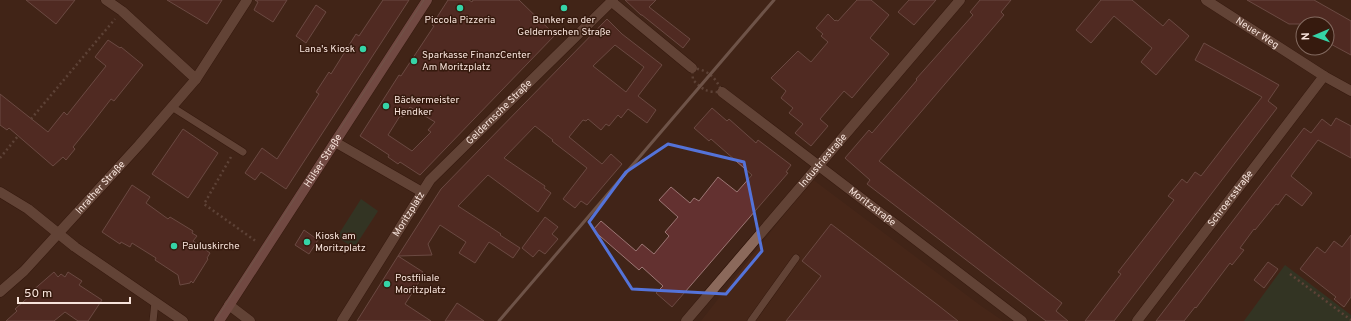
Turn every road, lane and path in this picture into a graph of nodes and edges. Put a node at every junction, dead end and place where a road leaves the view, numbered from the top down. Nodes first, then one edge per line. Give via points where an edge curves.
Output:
1 (106, 0) edge
2 (247, 0) edge
3 (427, 0) edge
4 (960, 0) edge
5 (1206, 0) edge
6 (613, 1) edge
7 (122, 11) junction
8 (692, 68) junction
9 (1324, 76) junction
10 (196, 79) junction
11 (1351, 91) edge
12 (722, 92) junction
13 (172, 107) junction
14 (31, 119) dead end
15 (18, 136) dead end
16 (335, 142) junction
17 (236, 147) junction
18 (243, 152) dead end
19 (0, 158) edge
20 (818, 166) junction
21 (0, 192) edge
22 (422, 192) junction
23 (58, 233) junction
24 (266, 248) junction
25 (796, 258) dead end
26 (1290, 274) dead end
27 (0, 292) edge
28 (155, 302) junction
29 (229, 305) junction
30 (1351, 320) edge
31 (153, 321) edge
32 (183, 321) edge
33 (219, 321) edge
34 (250, 321) edge
35 (342, 321) edge
36 (686, 321) edge
37 (751, 321) edge
38 (1022, 321) edge
39 (1138, 321) edge

1 - 7 street
2 - 10 street, Inrather Straße
3 - 16 street, Hülser Straße
4 - 20 street, Industriestraße
5 - 9 street, Neuer Weg
6 - 8 street
6 - 22 street, Geldernsche Straße via 430,180
7 - 10 street
7 - 14 path
8 - 12 path via 702,69 710,75 717,81
8 - 12 path via 693,80 700,87 707,92
9 - 11 street, Neuer Weg
9 - 39 street, Schroersstraße
10 - 13 street, Inrather Straße
12 - 20 street, Moritzstraße
13 - 17 lane
13 - 23 street, Inrather Straße
15 - 19 path
16 - 22 street, Moritzplatz
16 - 24 street, Hülser Straße
17 - 18 lane
17 - 24 path via 204,204
20 - 36 street, Industriestraße
20 - 38 street, Moritzstraße
21 - 23 street via 28,209
22 - 35 street, Moritzplatz
23 - 27 street, Inrather Straße via 24,271
23 - 28 street
24 - 29 street, Hülser Straße
25 - 37 lane
26 - 30 path
28 - 31 lane
28 - 32 street
29 - 33 street, Hülser Straße
29 - 34 street

